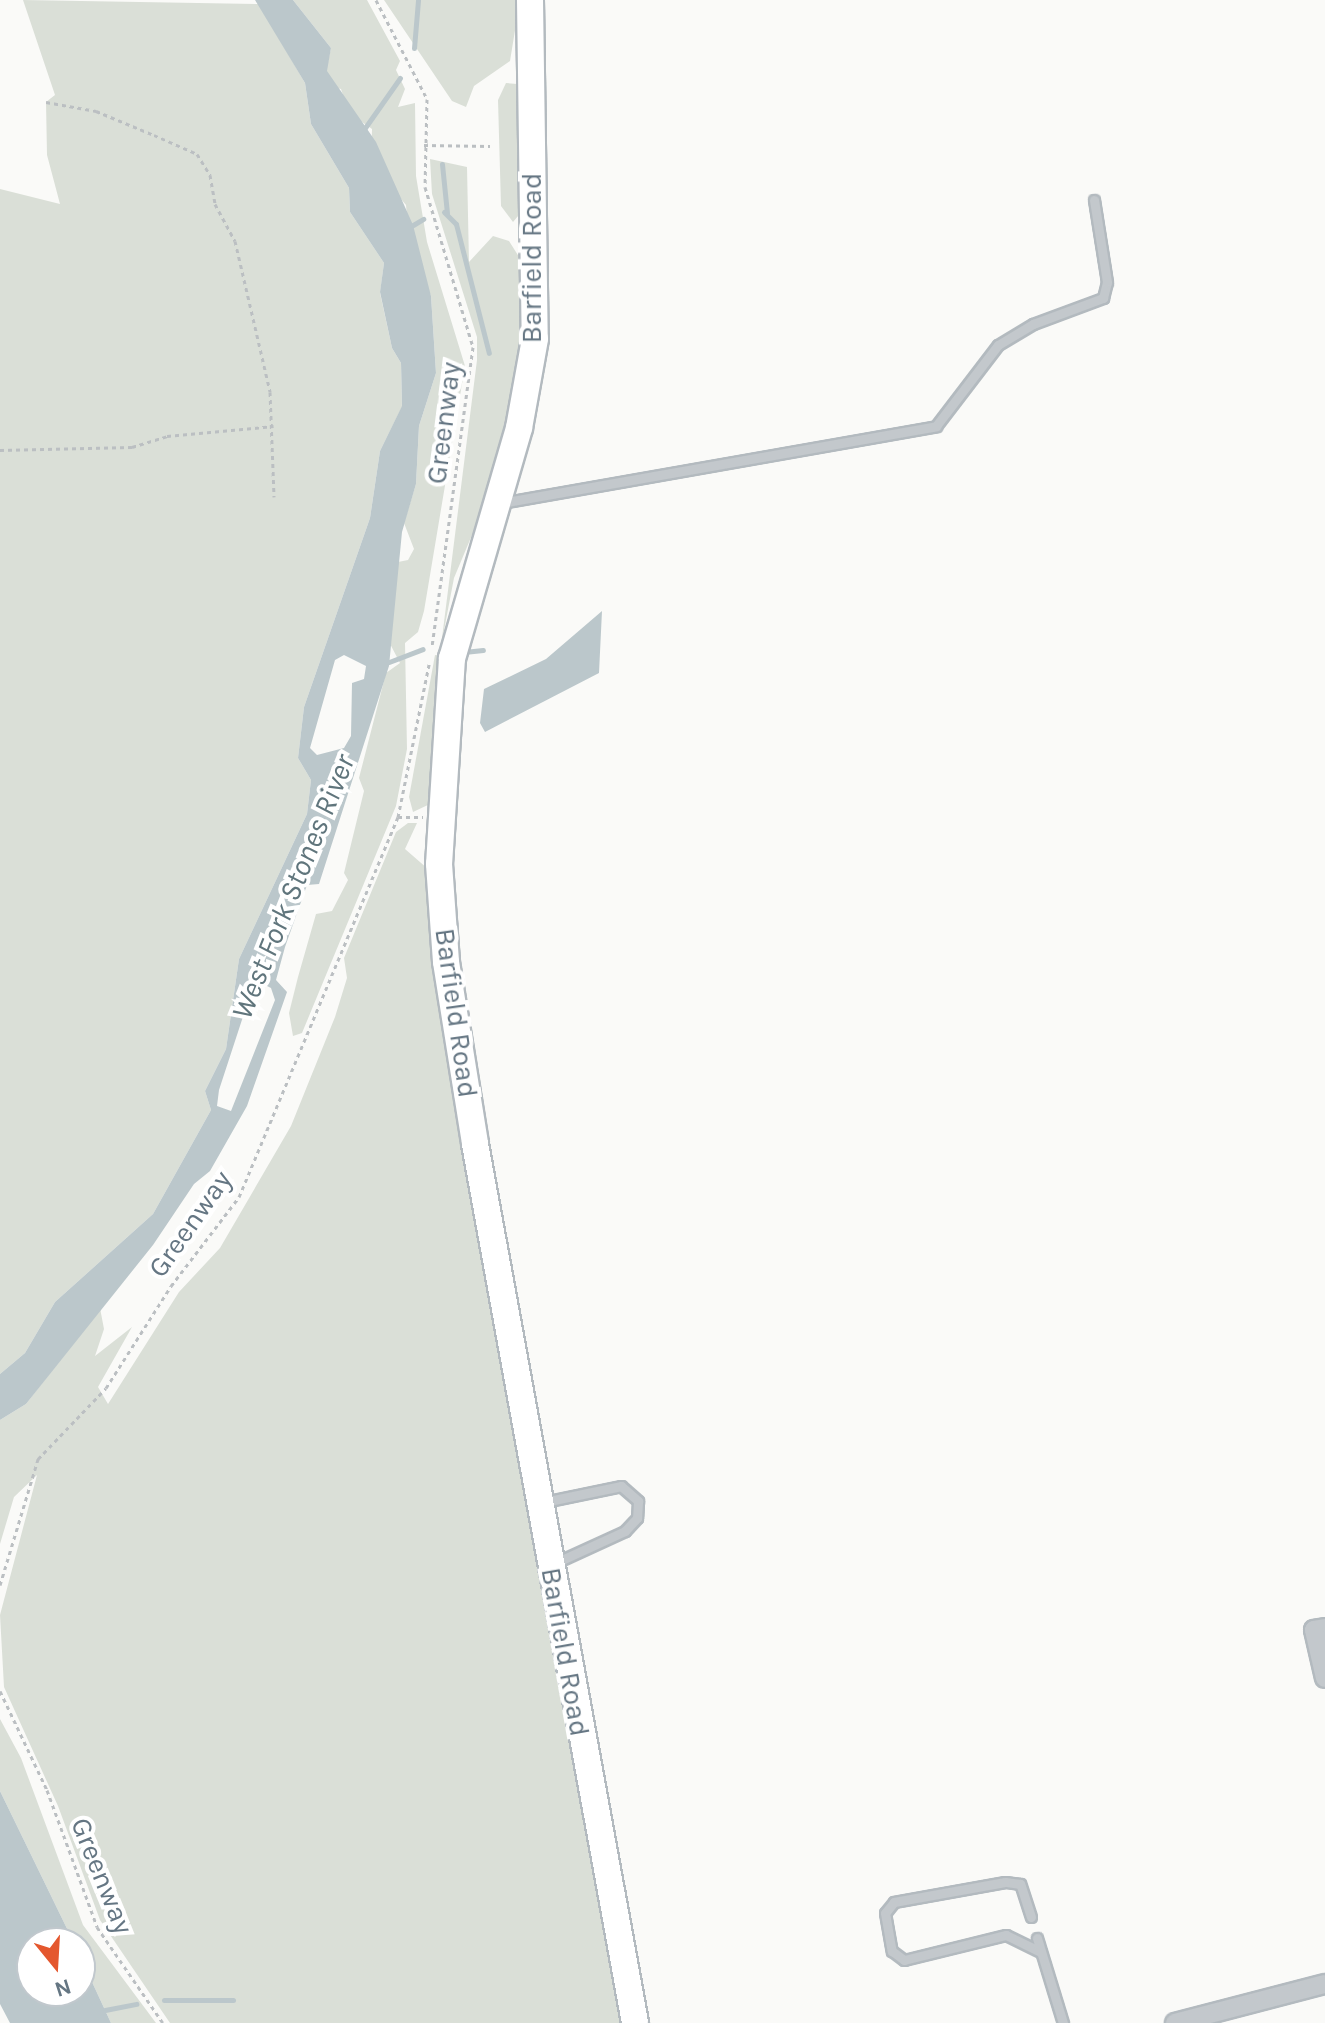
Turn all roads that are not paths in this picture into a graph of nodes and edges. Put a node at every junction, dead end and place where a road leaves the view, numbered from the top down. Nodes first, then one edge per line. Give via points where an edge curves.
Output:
1 (530, 0) edge
2 (1094, 200) dead end
3 (494, 505) junction
4 (538, 1503) junction
5 (549, 1565) junction
6 (1325, 1628) edge
7 (1325, 1678) edge
8 (1031, 1917) dead end
9 (1037, 1938) dead end
10 (1041, 1952) junction
11 (1325, 1984) edge
12 (635, 2023) edge
13 (1063, 2023) edge
14 (1175, 2023) edge

1 - 3 street, Barfield Road via 535,339 519,428
2 - 3 lane via 1107,282 1103,298 1033,324 998,345 936,426
3 - 4 street, Barfield Road via 452,658 439,818 446,962
4 - 5 street, Barfield Road
4 - 5 lane via 621,1486 638,1501 637,1518 625,1531
5 - 12 street, Barfield Road
6 - 7 street via 1314,1630
8 - 10 lane via 1020,1884 1005,1882 894,1902 885,1913 892,1951 904,1960 1006,1935
9 - 10 lane
10 - 13 lane
11 - 14 street

